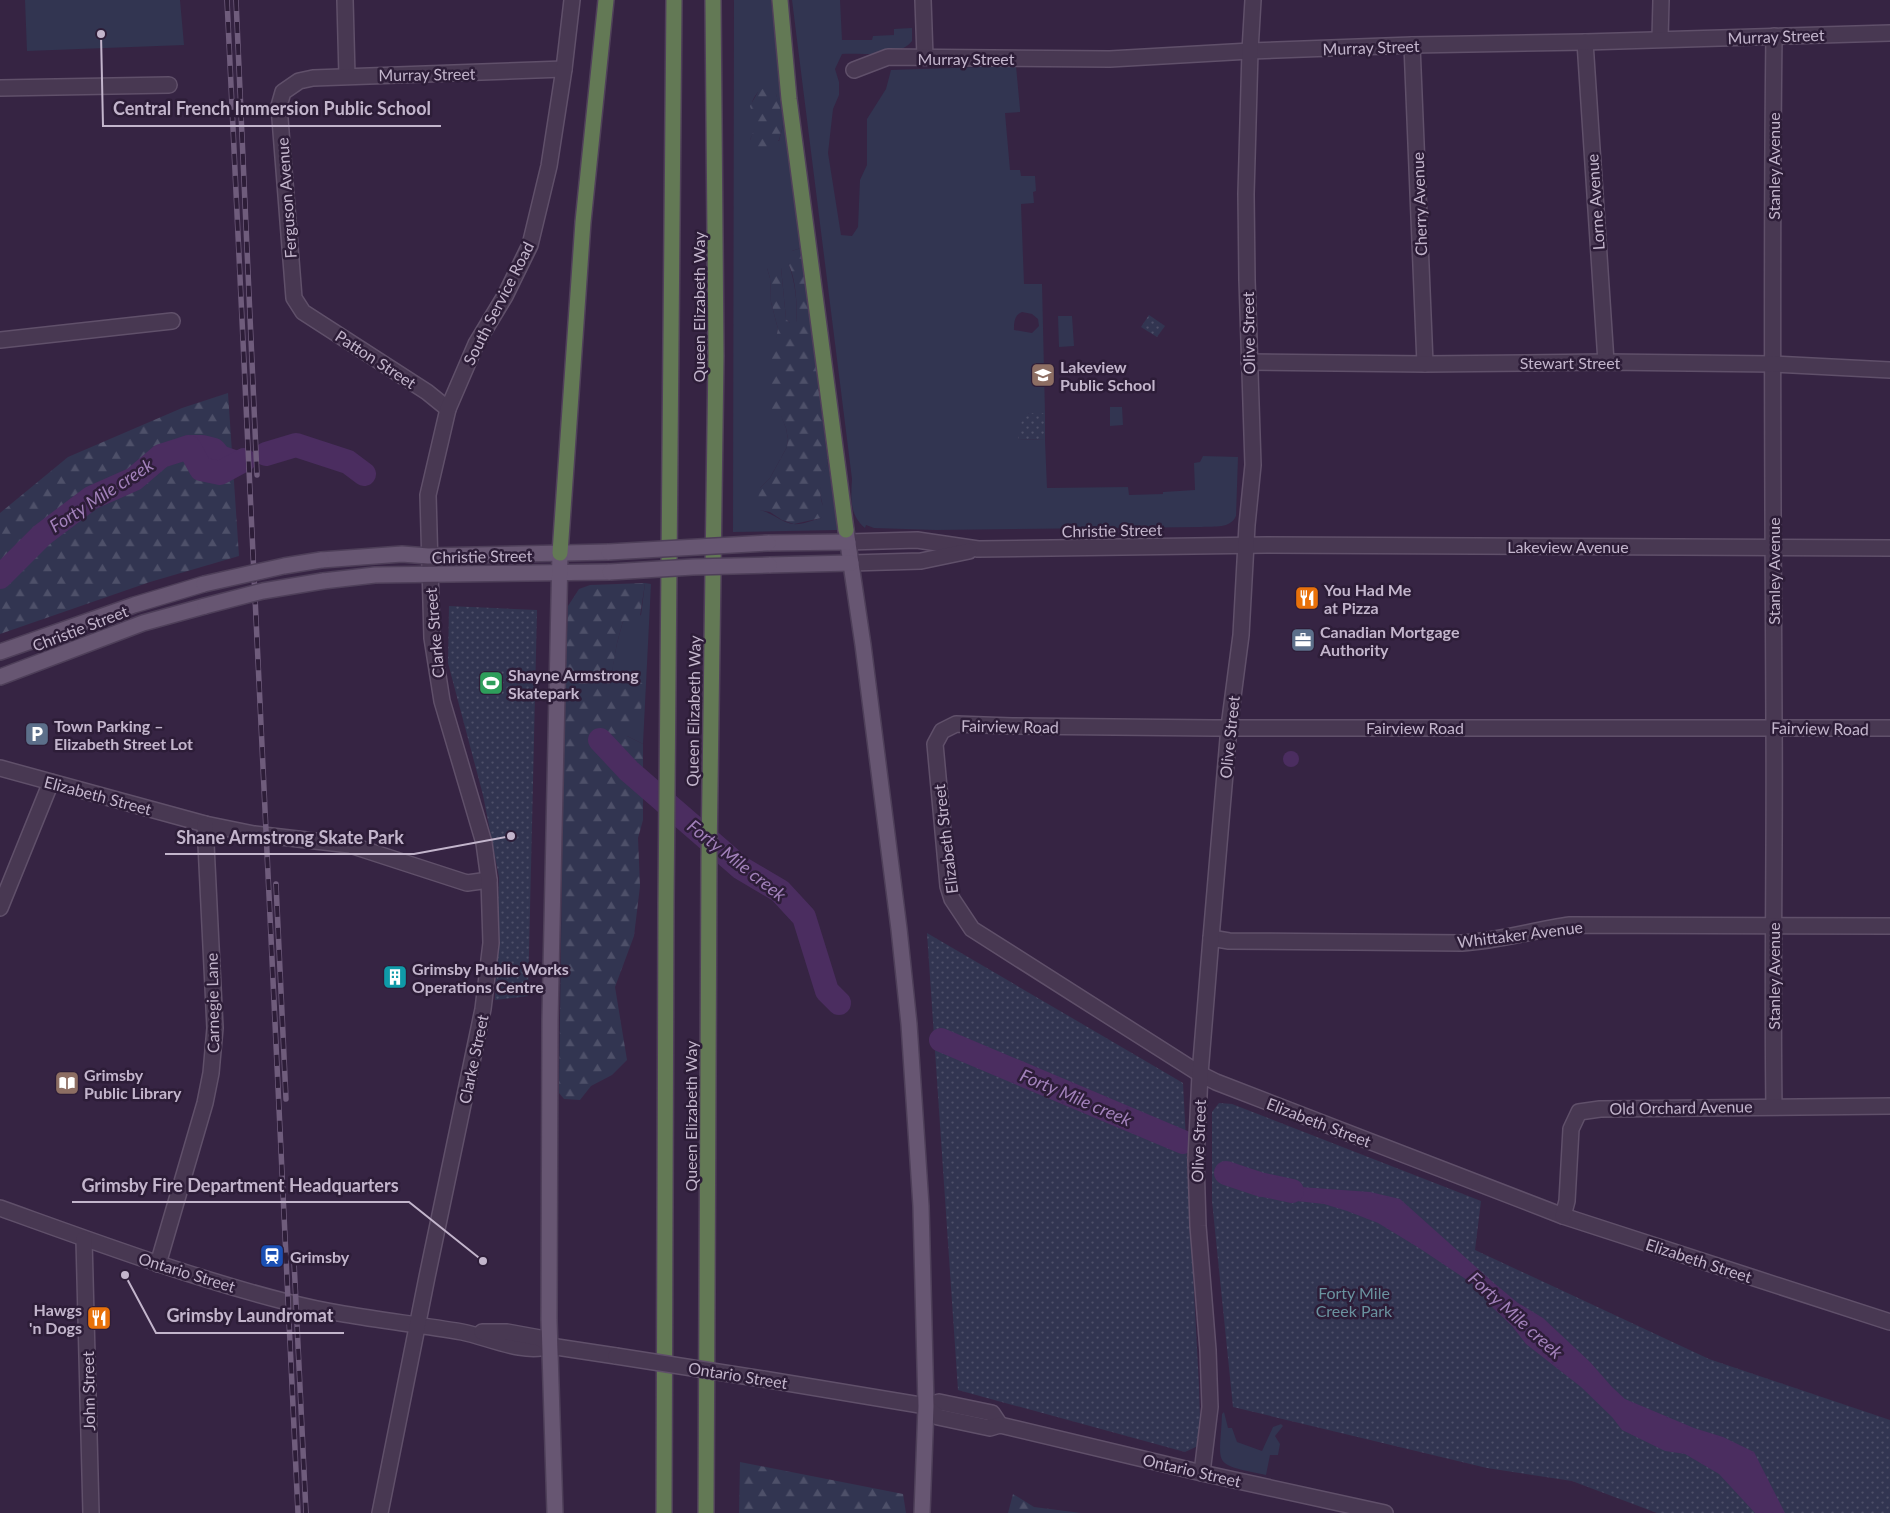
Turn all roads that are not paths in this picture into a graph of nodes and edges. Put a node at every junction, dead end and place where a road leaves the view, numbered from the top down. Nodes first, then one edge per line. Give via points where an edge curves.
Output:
1 (345, 0) edge
2 (572, 0) edge
3 (606, 0) edge
4 (674, 0) edge
5 (713, 0) edge
6 (780, 0) edge
7 (923, 0) edge
8 (1253, 0) edge
9 (1661, 0) edge
10 (1890, 33) edge
11 (1774, 36) junction
12 (1660, 39) junction
13 (1585, 42) junction
14 (1412, 45) junction
15 (1250, 51) junction
16 (926, 57) junction
17 (564, 69) junction
18 (854, 70) dead end
19 (346, 76) junction
20 (169, 85) dead end
21 (291, 85) joint
22 (0, 88) edge
23 (303, 312) joint
24 (172, 321) dead end
25 (0, 340) edge
26 (1249, 362) junction
27 (1606, 362) junction
28 (1425, 364) junction
29 (1773, 364) junction
30 (1890, 370) edge
31 (448, 409) junction
32 (847, 536) junction
33 (1246, 546) junction
34 (1772, 546) junction
35 (1890, 548) edge
36 (978, 549) junction
37 (560, 553) junction
38 (428, 556) junction
39 (850, 563) junction
40 (559, 573) junction
41 (429, 574) junction
42 (0, 652) edge
43 (0, 677) edge
44 (1229, 727) junction
45 (1774, 728) junction
46 (1890, 728) edge
47 (942, 730) joint
48 (0, 768) edge
49 (52, 782) junction
50 (205, 824) junction
51 (489, 880) junction
52 (0, 908) edge
53 (1772, 925) junction
54 (1890, 926) edge
55 (1211, 938) junction
56 (1200, 1074) junction
57 (1774, 1106) junction
58 (1890, 1106) edge
59 (0, 1208) edge
60 (1563, 1216) junction
61 (84, 1238) junction
62 (158, 1264) junction
63 (1890, 1322) edge
64 (418, 1325) junction
65 (550, 1346) junction
66 (926, 1406) junction
67 (1202, 1473) junction
68 (91, 1513) edge
69 (380, 1513) edge
70 (555, 1513) edge
71 (664, 1513) edge
72 (706, 1513) edge
73 (922, 1513) edge
74 (1385, 1513) edge

1 - 19 street
2 - 17 street, South Service Road
3 - 37 highway via 583,222
4 - 71 highway, Queen Elizabeth Way
5 - 72 highway, Queen Elizabeth Way via 716,356 709,858
6 - 32 highway via 789,99
7 - 16 street
8 - 15 street, Olive Street
9 - 12 street
10 - 11 street, Murray Street
11 - 12 street, Murray Street
11 - 29 street, Stanley Avenue
12 - 13 street, Murray Street
13 - 14 street, Murray Street
13 - 27 street, Lorne Avenue
14 - 15 street, Murray Street
14 - 28 street, Cherry Avenue
15 - 16 street, Murray Street via 1110,59
15 - 26 street, Olive Street via 1246,194
16 - 18 street, Murray Street via 888,57
17 - 19 street, Murray Street
17 - 31 street, South Service Road via 548,169 530,244 505,296 476,344
19 - 21 street, Murray Street via 313,78
20 - 22 street
21 - 23 street, Ferguson Avenue via 283,92 279,106 294,298
23 - 31 street, Patton Street
24 - 25 street
26 - 28 street, Stewart Street
26 - 33 street, Olive Street via 1253,465
27 - 28 street, Stewart Street
27 - 29 street, Stewart Street
29 - 30 street, Stewart Street
29 - 34 street, Stanley Avenue
31 - 38 street, South Service Road via 428,495
32 - 36 street, Christie Street via 917,540
32 - 37 main road, Christie Street, bridge
32 - 39 main road
33 - 34 street, Lakeview Avenue
33 - 36 street, Christie Street
33 - 44 street, Olive Street via 1241,635
34 - 35 street, Lakeview Avenue
34 - 45 street, Stanley Avenue
36 - 39 street, Christie Street via 921,561
37 - 38 main road, Christie Street
37 - 40 main road
38 - 41 street, South Service Road
38 - 42 main road, Christie Street, bridge via 402,554 284,566 134,604
39 - 40 main road, Christie Street, bridge
39 - 66 main road via 909,1024 921,1206
40 - 41 main road, Christie Street
40 - 65 main road via 550,1019
41 - 43 main road, Christie Street, bridge via 375,575 262,591 143,623
41 - 51 street, Clarke Street via 432,638 442,702 484,843
44 - 45 street, Fairview Road
44 - 47 street, Fairview Road via 956,724
44 - 55 street, Olive Street
45 - 46 street, Fairview Road
45 - 53 street, Stanley Avenue
47 - 56 street, Elizabeth Street via 935,744 948,886 952,899 972,929
48 - 49 street, Elizabeth Street
49 - 50 street, Elizabeth Street
49 - 52 street
50 - 51 street, Elizabeth Street via 254,834 350,845 467,882
50 - 62 street, Carnegie Lane via 215,1028 211,1073
51 - 64 street, Clarke Street via 491,943 483,1009
53 - 54 street, Whittaker Avenue
53 - 55 street, Whittaker Avenue via 1570,925 1462,943 1230,941
53 - 57 street, Stanley Avenue
55 - 56 street, Olive Street
56 - 60 street, Elizabeth Street
56 - 67 street, Olive Street via 1196,1160 1210,1407
57 - 58 street, Old Orchard Avenue
57 - 60 street, Old Orchard Avenue via 1580,1112 1571,1129 1567,1202
59 - 61 street, Ontario Street
60 - 63 street, Elizabeth Street
61 - 62 street, Ontario Street
61 - 68 street, John Street
62 - 64 street, Ontario Street via 288,1303
64 - 65 street, Ontario Street via 467,1333 504,1344 540,1349
64 - 69 street, Clarke Street
65 - 66 street, Ontario Street, bridge
65 - 70 main road
66 - 67 street, Ontario Street via 938,1417 990,1428 1000,1425
66 - 73 main road
67 - 74 street, Ontario Street

